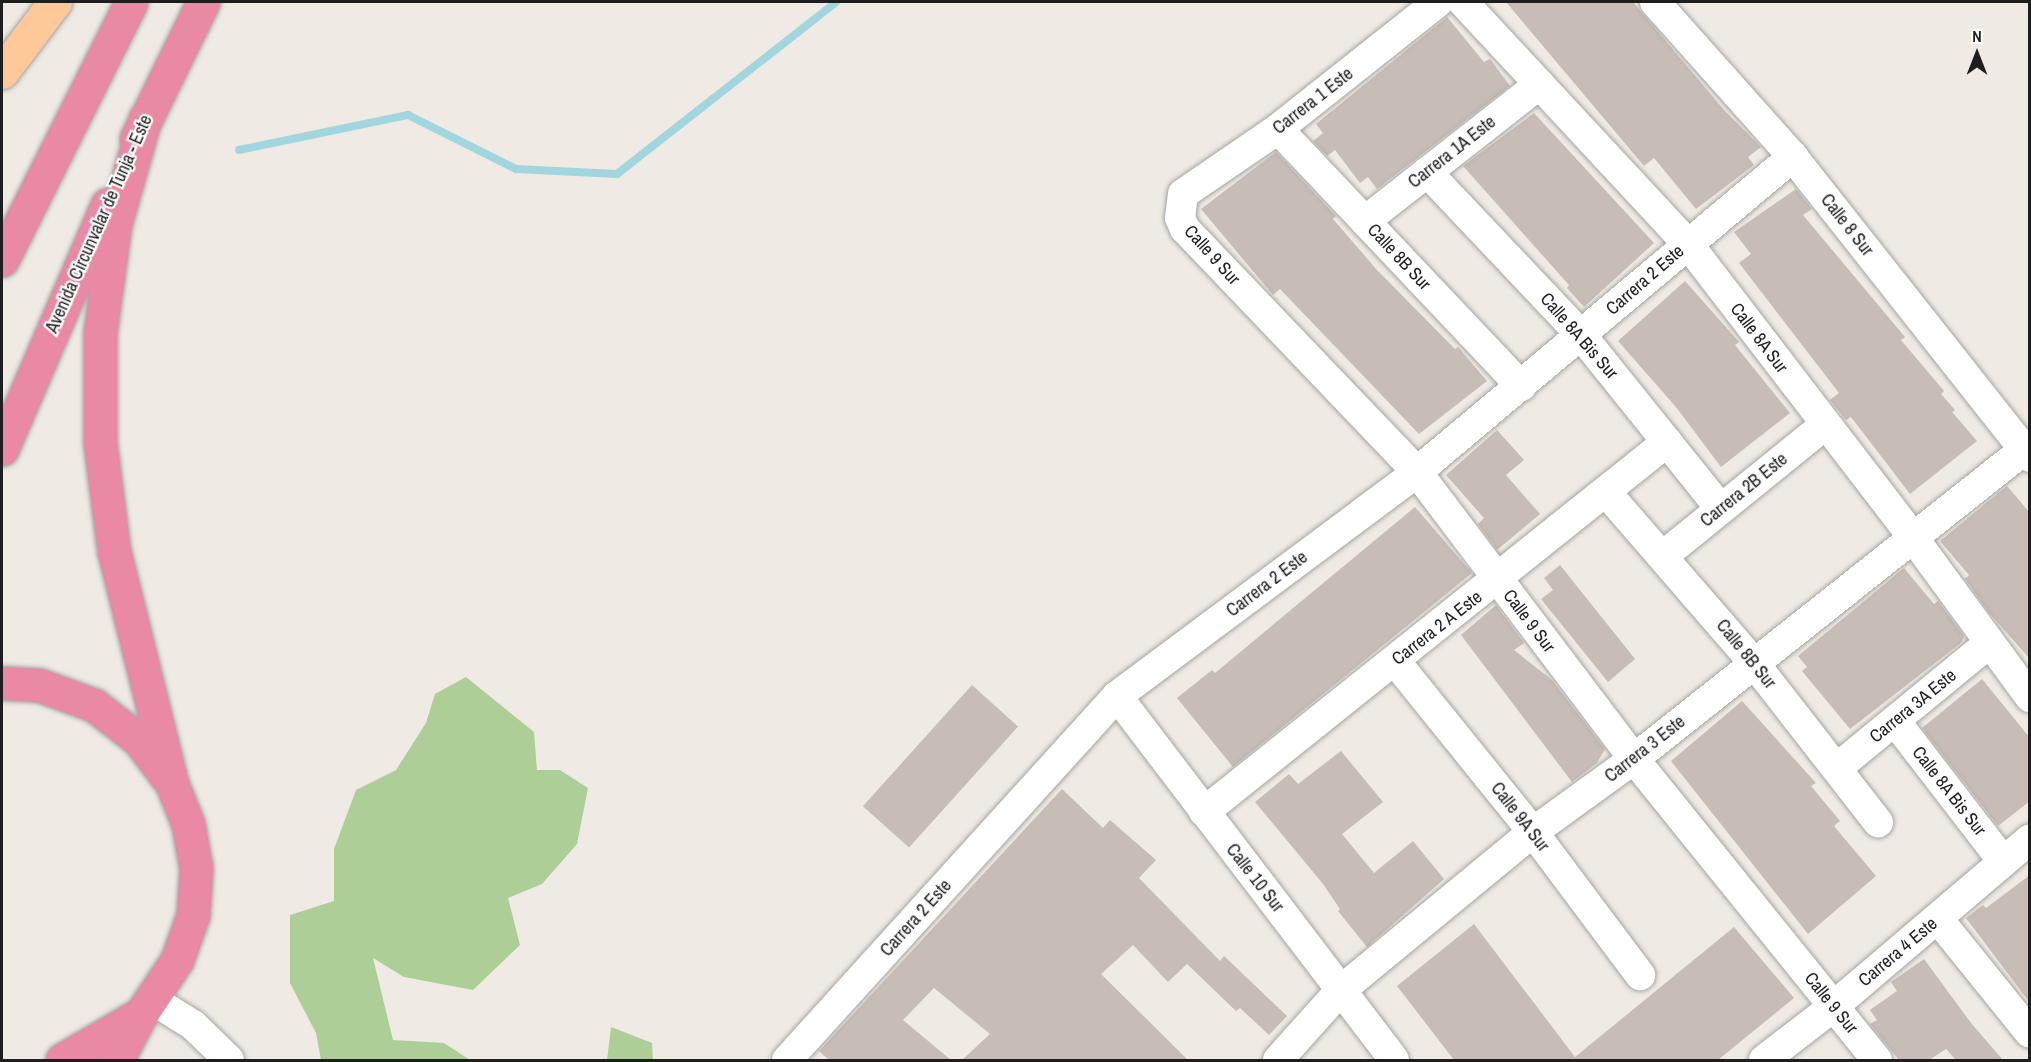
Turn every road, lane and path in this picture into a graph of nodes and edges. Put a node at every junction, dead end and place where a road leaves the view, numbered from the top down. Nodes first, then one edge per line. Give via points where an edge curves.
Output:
1 (55, 2) edge
2 (131, 2) edge
3 (203, 2) edge
4 (1438, 2) edge
5 (1463, 2) edge
6 (1655, 2) edge
7 (2, 72) edge
8 (1540, 84) junction
9 (145, 119) junction
10 (1278, 129) junction
11 (1793, 157) junction
12 (1427, 172) junction
13 (1183, 194) joint
14 (1365, 221) junction
15 (1688, 244) junction
16 (2, 260) edge
17 (1581, 335) junction
18 (1521, 386) junction
19 (1825, 425) junction
20 (1667, 442) junction
21 (2, 448) edge
22 (2027, 454) edge
23 (1417, 472) junction
24 (1606, 492) junction
25 (1721, 509) junction
26 (1912, 536) junction
27 (1663, 556) junction
28 (1498, 580) junction
29 (1988, 644) junction
30 (1395, 661) junction
31 (1754, 663) junction
32 (2, 683) edge
33 (1117, 696) junction
34 (2030, 697) edge
35 (1895, 721) junction
36 (1634, 759) junction
37 (1837, 768) junction
38 (172, 784) junction
39 (1204, 812) junction
40 (1878, 822) dead end
41 (1533, 832) junction
42 (2030, 839) edge
43 (2003, 861) junction
44 (1938, 919) junction
45 (1640, 975) dead end
46 (1340, 991) junction
47 (1834, 1006) junction
48 (147, 1007) junction
49 (2028, 1027) edge
50 (62, 1060) edge
51 (117, 1060) edge
52 (229, 1060) edge
53 (787, 1060) edge
54 (1278, 1060) edge
55 (1394, 1060) edge
56 (1764, 1060) edge
57 (1876, 1060) edge

1 - 7 main road
2 - 16 highway
3 - 9 highway, Avenida Circunvalar de Tunja - Este
4 - 10 street, Carrera 1 Este
5 - 8 street, Calle 8A Sur
6 - 11 street, Calle 8 Sur
8 - 12 street, Carrera 1A Este
8 - 15 street, Calle 8A Sur
9 - 21 highway, Avenida Circunvalar de Tunja - Este
9 - 38 highway via 115,225 100,333 100,443 114,552
10 - 13 street, Carrera 1 Este
10 - 14 street, Calle 8B Sur
11 - 15 street, Carrera 2 Este
11 - 22 street, Calle 8 Sur
12 - 14 street, Carrera 1A Este
12 - 17 street, Calle 8A Bis Sur
13 - 23 street, Calle 9 Sur via 1180,218 1185,229
14 - 18 street, Calle 8B Sur
15 - 17 street, Carrera 2 Este
15 - 19 street, Calle 8A Sur
17 - 18 street, Carrera 2 Este
17 - 20 street, Calle 8A Bis Sur
18 - 23 street, Carrera 2 Este
19 - 25 street, Carrera 2B Este
19 - 26 street, Calle 8A Sur
20 - 24 street, Carrera 2 A Este
20 - 25 street, Calle 8A Bis Sur
22 - 26 street, Carrera 3 Este
23 - 28 street, Calle 9 Sur
23 - 33 street, Carrera 2 Este
24 - 27 street, Calle 8B Sur
24 - 28 street, Carrera 2 A Este
25 - 27 street, Carrera 2B Este
26 - 29 street, Calle 8A Sur
26 - 31 street, Carrera 3 Este
27 - 31 street, Calle 8B Sur
28 - 30 street, Carrera 2 A Este
28 - 36 street, Calle 9 Sur
29 - 34 street, Calle 8A Sur
29 - 35 street, Carrera 3A Este
30 - 39 street, Carrera 2 A Este
30 - 41 street, Calle 9A Sur
31 - 36 street, Carrera 3 Este
31 - 37 street, Calle 8B Sur
32 - 38 highway via 39,685 94,705 139,740
33 - 39 street, Calle 10 Sur
33 - 53 street, Carrera 2 Este
35 - 37 street, Carrera 3A Este
35 - 43 street, Calle 8A Bis Sur
36 - 41 street, Carrera 3 Este
36 - 47 street, Calle 9 Sur
37 - 40 street, Calle 8B Sur
38 - 48 highway via 188,824 196,868 192,915 177,960
39 - 46 street, Calle 10 Sur
41 - 45 street, Calle 9A Sur
41 - 46 street, Carrera 3 Este
42 - 43 street, Carrera 4 Este
43 - 44 street, Carrera 4 Este
44 - 47 street, Carrera 4 Este
44 - 49 street
46 - 54 street, Carrera 3 Este
46 - 55 street, Calle 10 Sur
47 - 56 street, Carrera 4 Este
47 - 57 street, Calle 9 Sur
48 - 50 highway
48 - 51 highway
48 - 52 street via 193,1025

